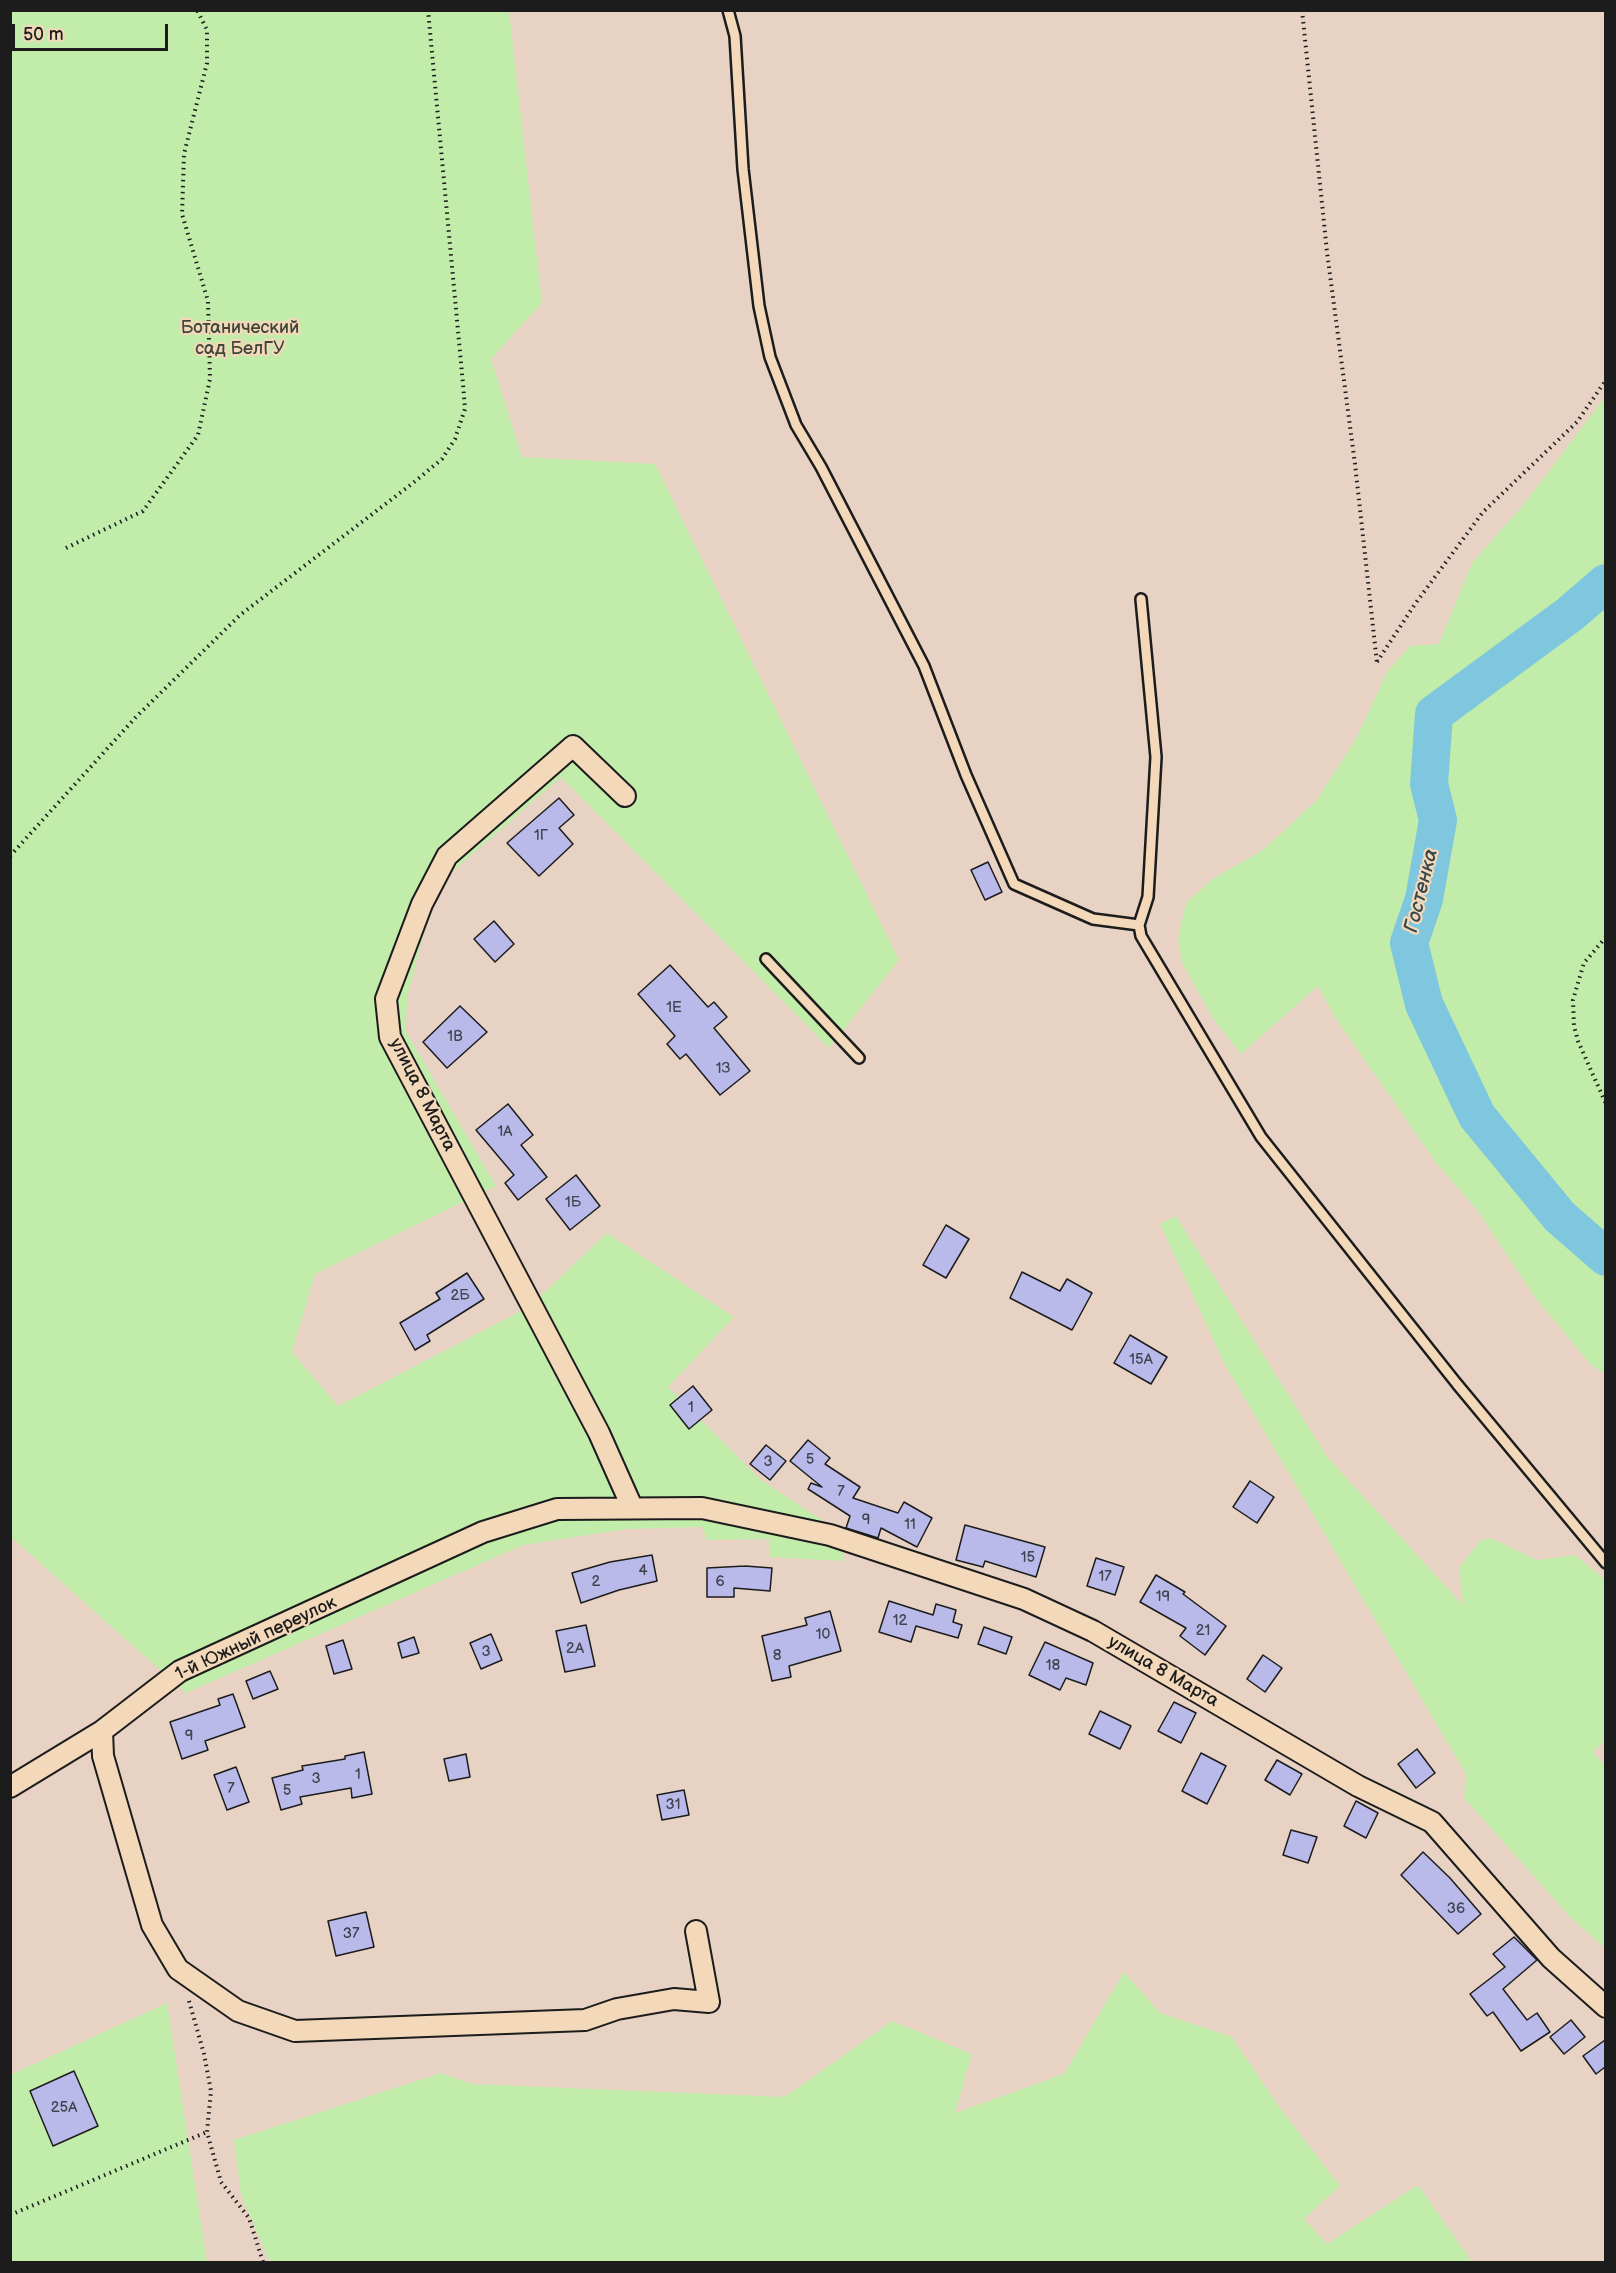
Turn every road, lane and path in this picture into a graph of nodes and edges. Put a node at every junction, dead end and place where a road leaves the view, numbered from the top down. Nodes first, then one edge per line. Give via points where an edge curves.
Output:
1 (197, 10) edge
2 (428, 10) edge
3 (728, 10) edge
4 (1302, 10) edge
5 (1605, 380) edge
6 (66, 548) dead end
7 (1141, 599) dead end
8 (625, 796) dead end
9 (10, 856) edge
10 (1139, 926) junction
11 (1605, 937) edge
12 (766, 959) dead end
13 (859, 1058) dead end
14 (1605, 1104) edge
15 (632, 1507) junction
16 (483, 1532) joint
17 (1605, 1563) edge
18 (102, 1731) junction
19 (10, 1787) edge
20 (696, 1931) dead end
21 (178, 1969) junction
22 (1605, 2007) edge
23 (207, 2132) junction
24 (10, 2215) edge
25 (263, 2262) edge

1 - 6 path via 207,30 207,63 184,154 182,214 208,301 210,379 198,435 143,511
2 - 9 path via 465,409 455,439 442,459 413,483 240,615 135,718
3 - 10 lane via 735,36 743,169 759,306 771,357 796,425 924,666 1014,884 1093,920
4 - 5 path via 1377,663 1483,512 1577,422
7 - 10 lane via 1156,757 1148,897
8 - 15 street, улица 8 Марта via 573,746 447,856 422,904 386,999 390,1037 599,1433
10 - 17 lane via 1141,936 1261,1137
11 - 14 path via 1584,963 1573,1000 1578,1041
12 - 13 lane
15 - 16 street, улица 8 Марта via 557,1509
15 - 22 street, улица 8 Марта via 702,1508 830,1535 1024,1599 1093,1631 1358,1786 1432,1822 1551,1958
16 - 18 street, 1-й Южный переулок via 180,1671
18 - 19 street, 1-й Южный переулок
18 - 21 street via 103,1756 152,1925
20 - 21 street via 710,2002 674,2000 617,2009 585,2020 295,2031 238,2011
21 - 23 path via 211,2091
23 - 24 path
23 - 25 path via 221,2182 249,2218

